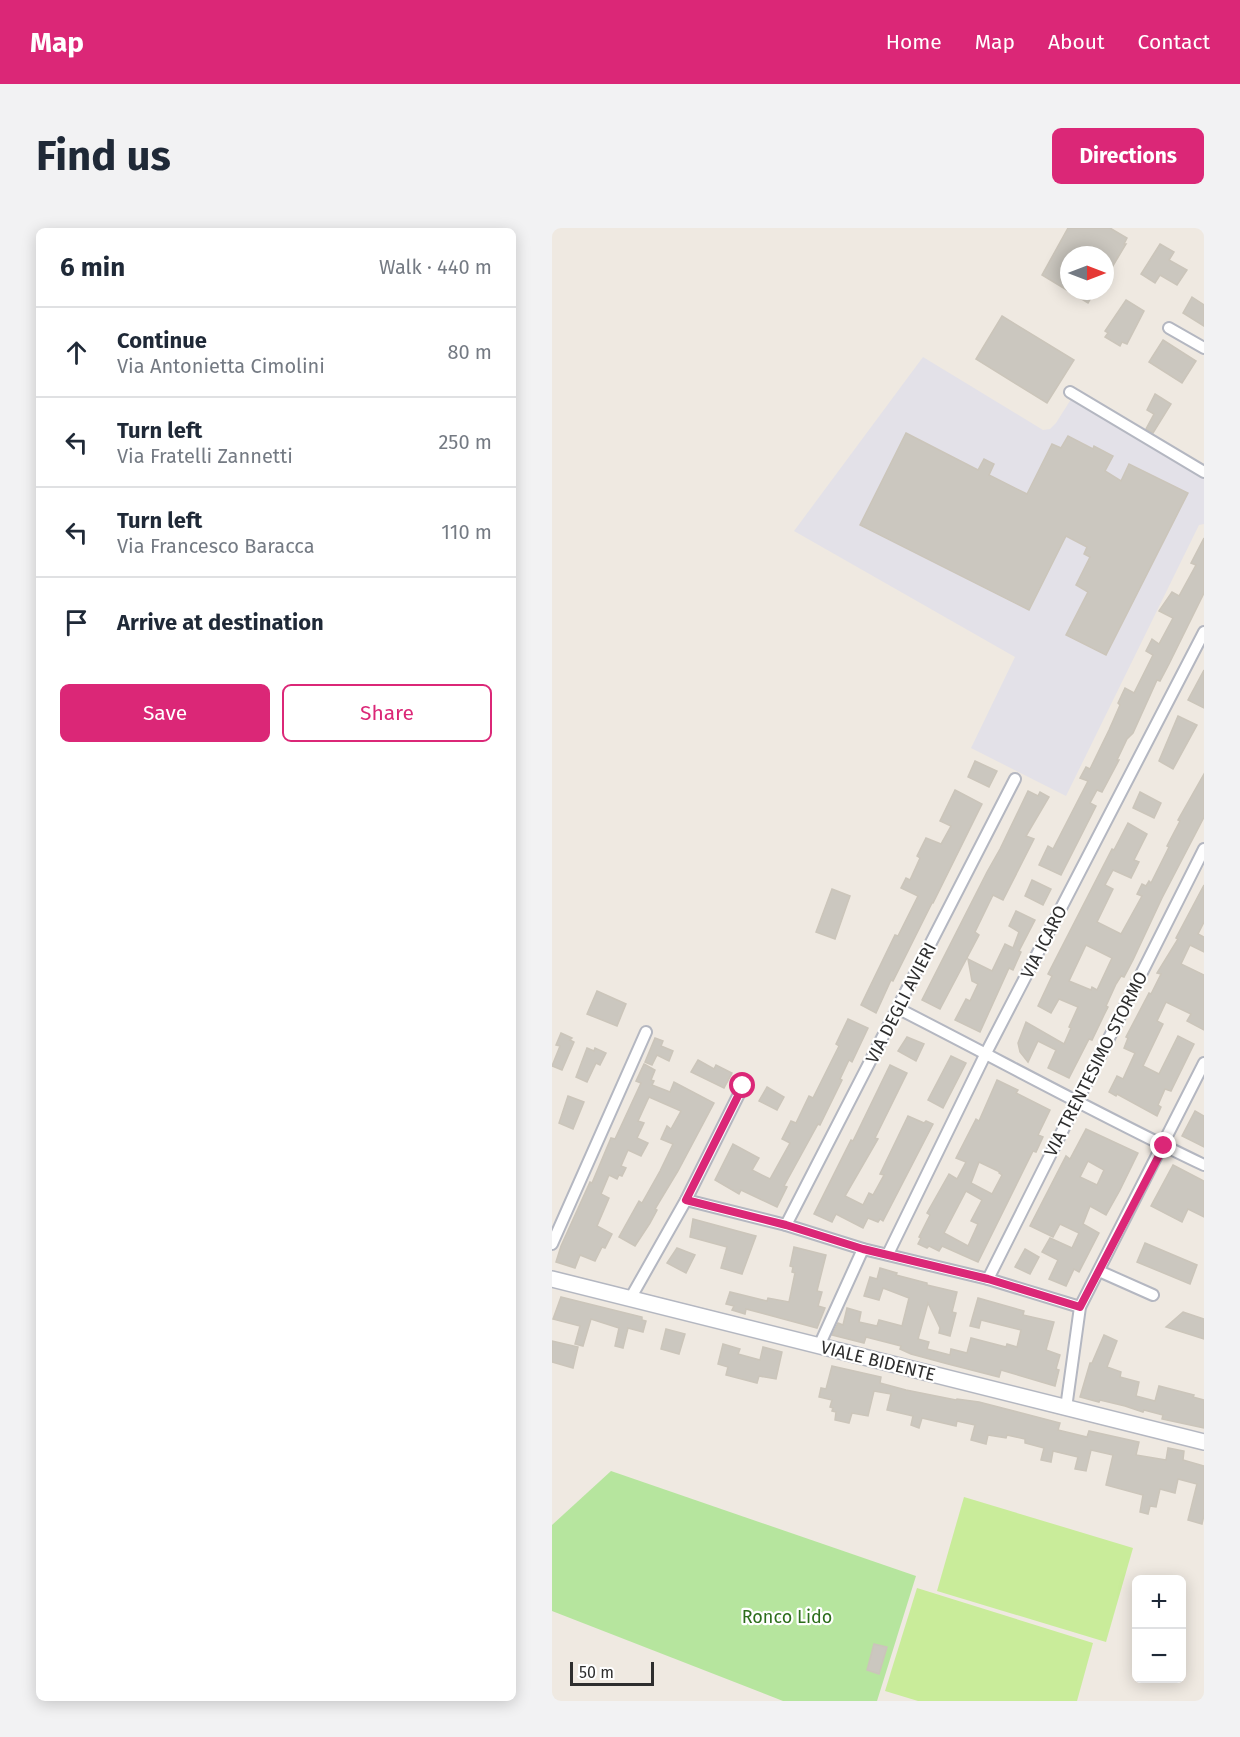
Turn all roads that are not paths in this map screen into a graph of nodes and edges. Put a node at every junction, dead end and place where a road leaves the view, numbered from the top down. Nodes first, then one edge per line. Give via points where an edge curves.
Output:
1 (1169, 328) dead end
2 (1204, 348) edge
3 (1070, 392) dead end
4 (1204, 472) edge
5 (1204, 632) edge
6 (1015, 779) dead end
7 (1204, 849) edge
8 (898, 1009) junction
9 (646, 1032) dead end
10 (986, 1053) junction
11 (1204, 1064) edge
12 (743, 1086) dead end
13 (1077, 1103) junction
14 (1164, 1146) junction
15 (1204, 1165) edge
16 (686, 1200) junction
17 (786, 1225) junction
18 (552, 1244) edge
19 (863, 1249) junction
20 (888, 1254) junction
21 (1099, 1271) junction
22 (552, 1279) edge
23 (988, 1279) junction
24 (1153, 1295) dead end
25 (630, 1299) junction
26 (1080, 1307) junction
27 (819, 1346) junction
28 (1066, 1408) junction
29 (1204, 1442) edge

1 - 2 street
3 - 4 street
5 - 10 street, VIA ICARO
6 - 8 street, VIA DEGLI AVIERI
7 - 13 street, VIA TRENTESIMO STORMO
8 - 10 street
8 - 17 street, VIA DEGLI AVIERI
9 - 18 street
10 - 13 street
10 - 20 street, VIA ICARO
11 - 14 street
12 - 16 street
13 - 14 street
13 - 23 street, VIA TRENTESIMO STORMO
14 - 15 street
14 - 21 street
16 - 17 street
16 - 25 street
17 - 19 street
19 - 20 street
19 - 27 street
20 - 23 street
21 - 24 street
21 - 26 street
22 - 25 street, VIALE BIDENTE
23 - 26 street
25 - 27 street, VIALE BIDENTE
26 - 28 street
27 - 28 street, VIALE BIDENTE
28 - 29 street, VIALE BIDENTE

